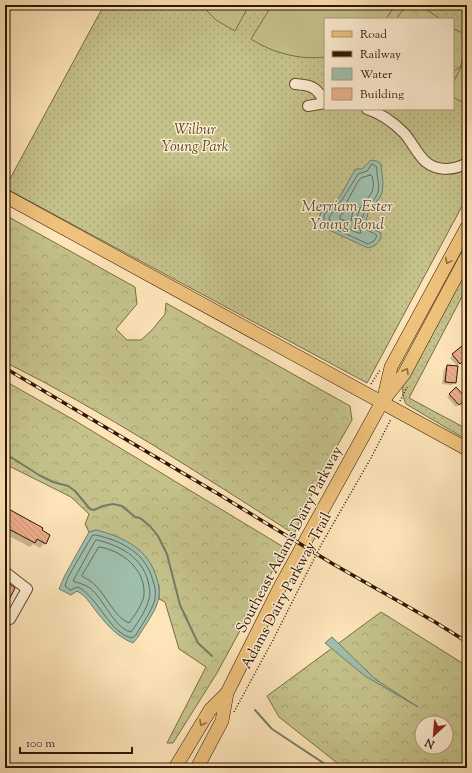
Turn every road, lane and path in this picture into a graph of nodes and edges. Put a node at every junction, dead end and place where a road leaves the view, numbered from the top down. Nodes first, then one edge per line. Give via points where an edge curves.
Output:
1 (295, 84) dead end
2 (324, 100) edge
3 (324, 101) edge
4 (308, 106) dead end
5 (369, 110) edge
6 (467, 163) edge
7 (5, 196) edge
8 (467, 227) edge
9 (467, 256) edge
10 (382, 402) junction
11 (389, 423) dead end
12 (467, 449) edge
13 (5, 572) edge
14 (10, 620) dead end
15 (227, 693) junction
16 (233, 714) dead end
17 (175, 768) edge
18 (197, 768) edge

1 - 2 lane via 314,88
3 - 4 lane
5 - 6 lane via 387,119 403,132 426,162 434,167 454,169
7 - 10 main road
8 -> 10 main road, Southeast Adams Dairy Parkway via 391,367
10 -> 9 main road, Southeast Adams Dairy Parkway via 404,374
10 - 12 main road
10 - 15 main road, Southeast Adams Dairy Parkway via 279,589
11 - 16 path, Adams Dairy Parkway Trail via 321,545
13 - 14 lane via 27,589
15 -> 17 main road, Southeast Adams Dairy Parkway via 210,710
15 - 18 main road, Southeast Adams Dairy Parkway via 222,721

